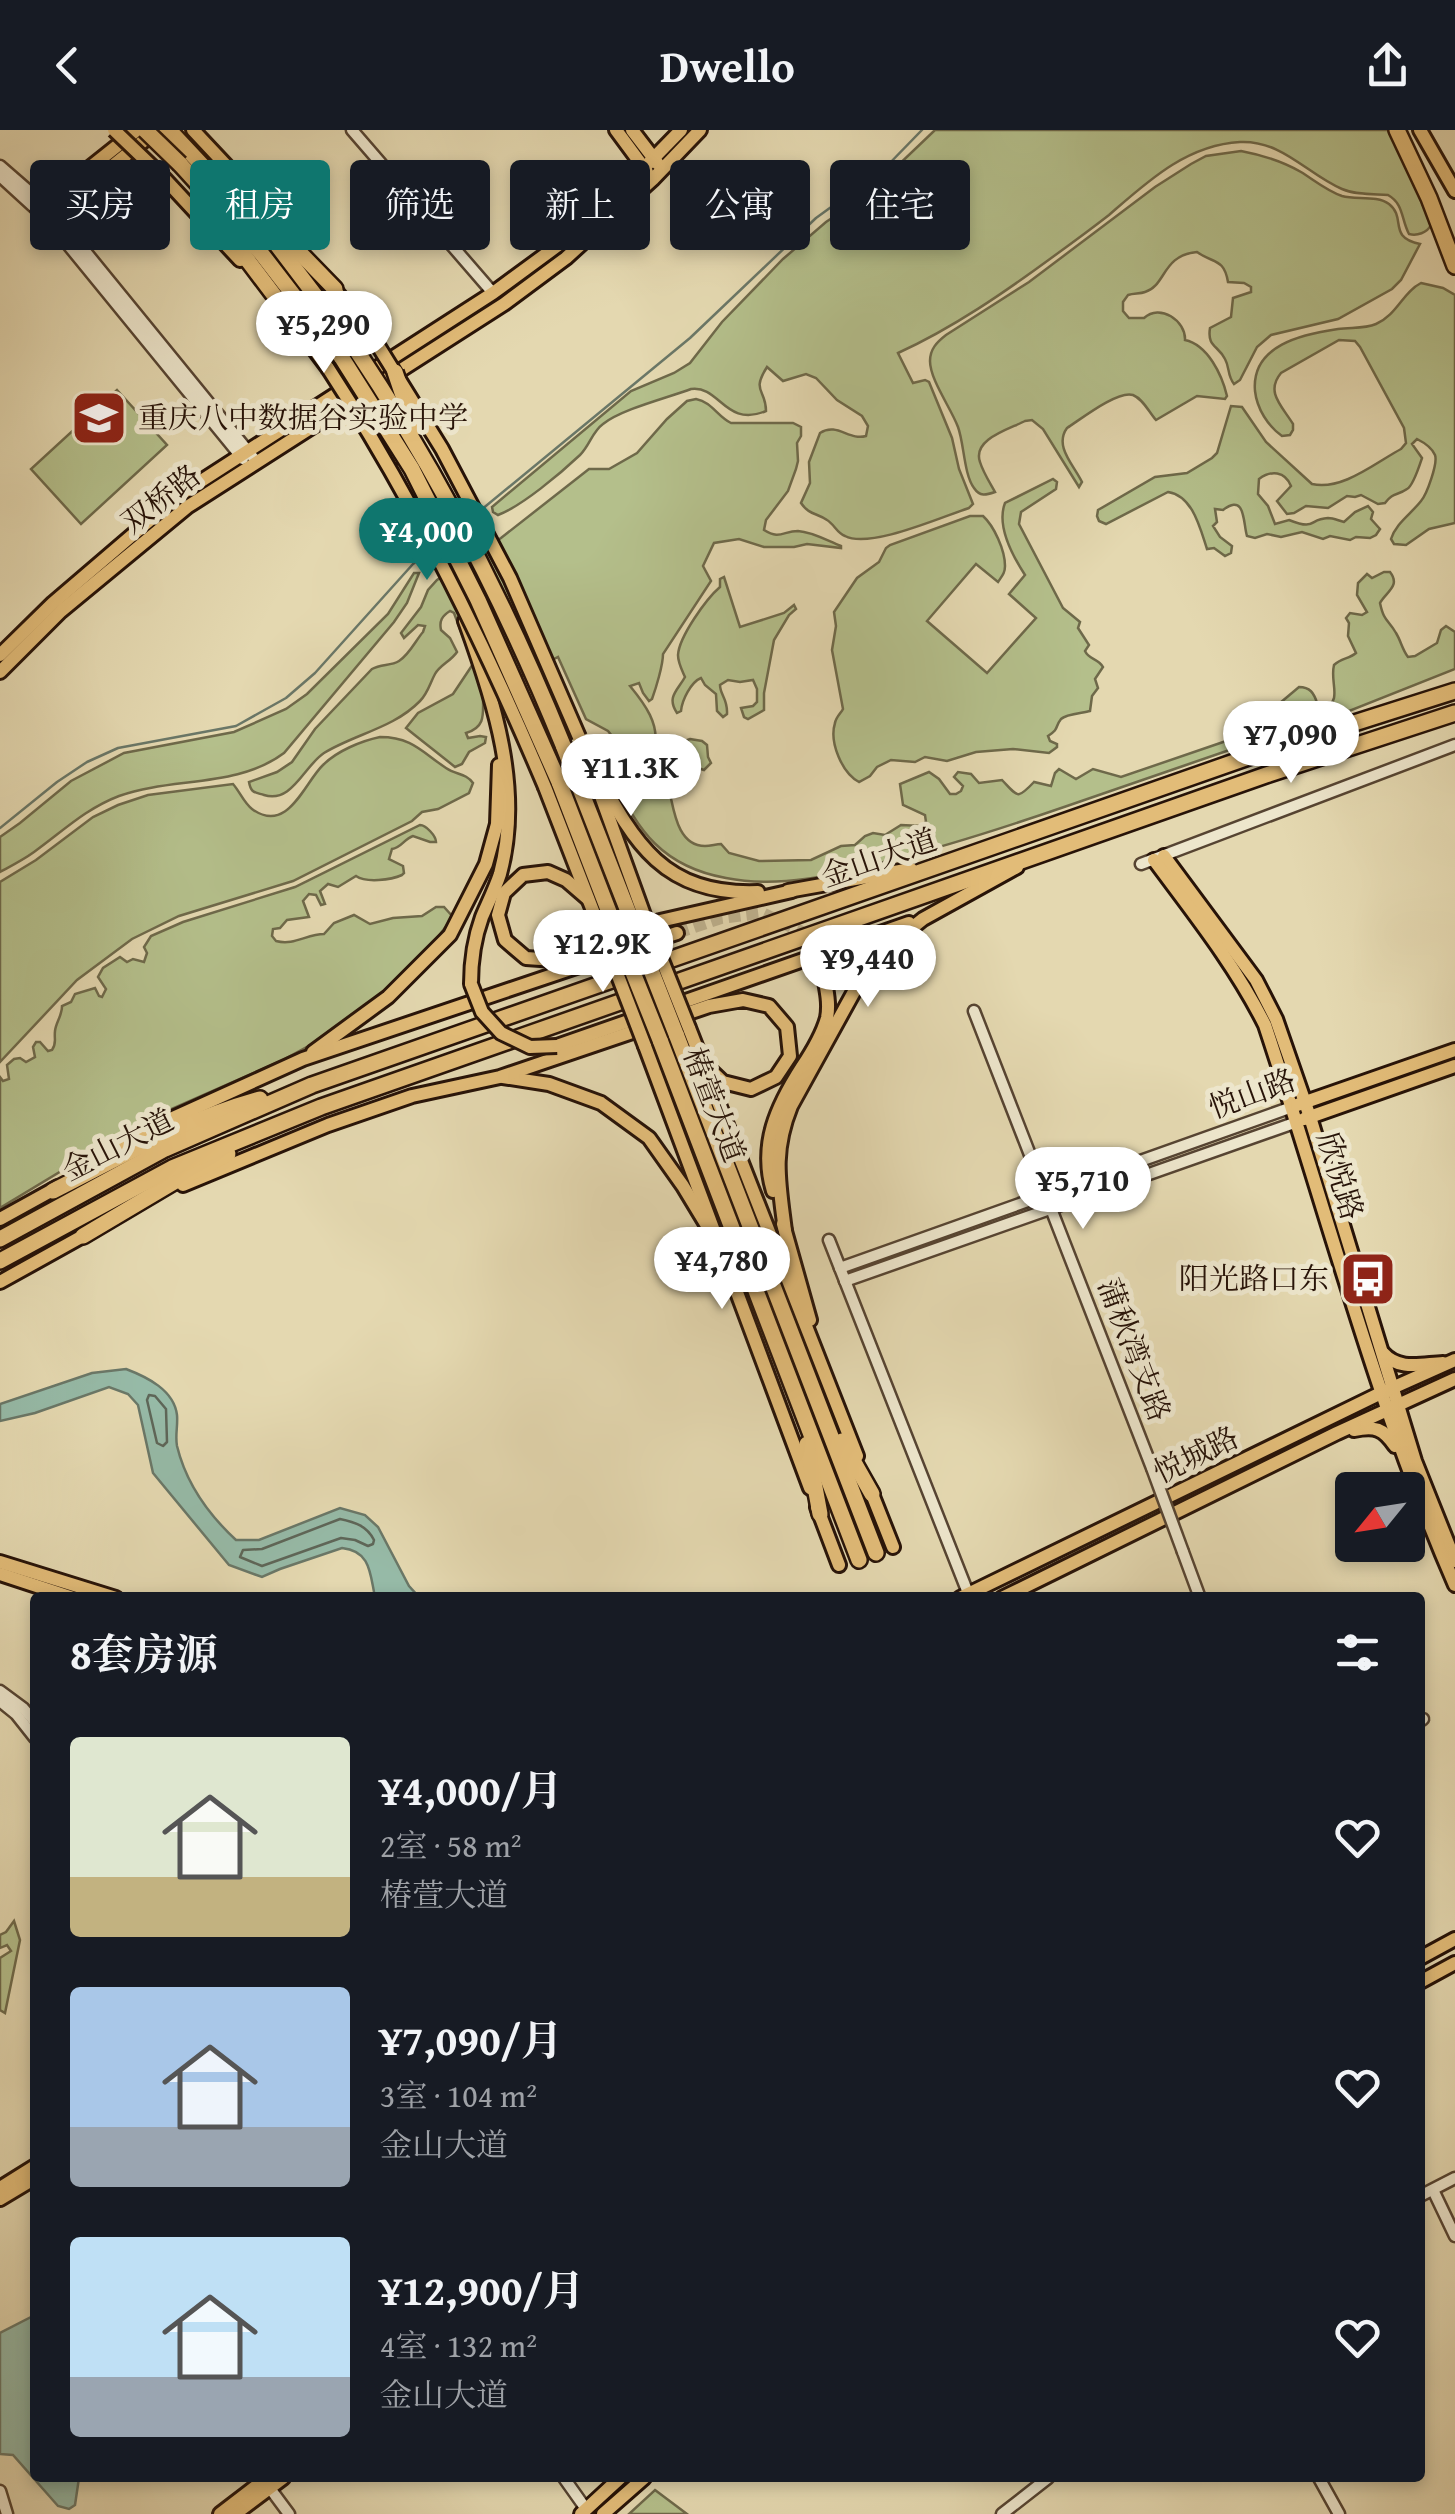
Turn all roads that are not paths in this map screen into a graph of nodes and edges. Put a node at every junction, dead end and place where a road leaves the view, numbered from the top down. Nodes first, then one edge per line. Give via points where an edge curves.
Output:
1 (114, 130) edge
2 (137, 130) edge
3 (145, 130) edge
4 (194, 130) edge
5 (352, 130) edge
6 (616, 130) edge
7 (632, 130) edge
8 (680, 130) edge
9 (700, 130) edge
10 (1397, 130) edge
11 (1420, 130) edge
12 (163, 133) edge
13 (103, 160) edge
14 (122, 160) edge
15 (187, 160) junction
16 (0, 166) edge
17 (653, 169) junction
18 (0, 176) edge
19 (1455, 191) edge
20 (30, 195) edge
21 (30, 199) edge
22 (78, 250) edge
23 (1455, 266) edge
24 (335, 289) joint
25 (494, 293) junction
26 (292, 319) joint
27 (395, 372) junction
28 (350, 402) junction
29 (248, 458) junction
30 (418, 465) junction
31 (450, 581) junction
32 (0, 656) edge
33 (0, 672) edge
34 (1455, 682) edge
35 (1455, 691) edge
36 (1401, 709) junction
37 (1455, 713) edge
38 (582, 743) junction
39 (1455, 745) edge
40 (552, 785) junction
41 (502, 825) junction
42 (1041, 853) junction
43 (1153, 860) joint
44 (953, 861) junction
45 (792, 891) junction
46 (588, 899) junction
47 (637, 917) junction
48 (923, 918) junction
49 (607, 927) junction
50 (677, 933) tunnel mouth
51 (823, 972) tunnel mouth
52 (974, 1011) dead end
53 (682, 1031) junction
54 (652, 1043) junction
55 (1455, 1050) edge
56 (303, 1059) junction
57 (702, 1062) junction
58 (1455, 1066) edge
59 (500, 1077) junction
60 (312, 1085) junction
61 (1298, 1104) junction
62 (320, 1107) junction
63 (1304, 1119) junction
64 (53, 1191) junction
65 (1047, 1194) junction
66 (1052, 1206) junction
67 (0, 1219) edge
68 (785, 1231) junction
69 (83, 1236) junction
70 (0, 1240) edge
71 (830, 1240) dead end
72 (722, 1251) junction
73 (0, 1261) edge
74 (840, 1268) junction
75 (844, 1280) junction
76 (0, 1282) edge
77 (1382, 1350) junction
78 (1453, 1362) edge
79 (824, 1371) junction
80 (1455, 1379) edge
81 (1387, 1390) junction
82 (817, 1398) junction
83 (800, 1406) junction
84 (1392, 1408) junction
85 (1336, 1432) junction
86 (1408, 1467) junction
87 (872, 1494) junction
88 (820, 1514) junction
89 (893, 1547) dead end
90 (876, 1553) dead end
91 (859, 1560) dead end
92 (1455, 1561) edge
93 (0, 1562) edge
94 (838, 1564) dead end
95 (0, 1574) edge
96 (1455, 1585) edge
97 (55, 1592) edge
98 (99, 1592) edge
99 (964, 1592) edge
100 (974, 1592) edge
101 (1014, 1592) edge
102 (1198, 1592) edge
103 (0, 1691) edge
104 (0, 1702) edge
105 (30, 1716) edge
106 (30, 1732) edge
107 (1455, 1940) edge
108 (1425, 1955) edge
109 (1455, 1963) edge
110 (1425, 1979) edge
111 (30, 2169) edge
112 (1455, 2178) edge
113 (30, 2181) edge
114 (0, 2188) edge
115 (1432, 2190) junction
116 (1425, 2194) edge
117 (0, 2199) edge
118 (1455, 2236) edge
119 (266, 2482) edge
120 (566, 2482) edge
121 (616, 2482) edge
122 (639, 2482) edge
123 (1043, 2482) edge
124 (1321, 2482) edge
125 (0, 2492) edge
126 (237, 2508) edge
127 (584, 2512) edge
128 (7, 2514) edge
129 (220, 2514) edge
130 (289, 2514) edge
131 (603, 2514) edge
132 (1002, 2514) edge
133 (1338, 2514) edge

1 - 15 main road, bridge
2 - 13 main road
3 - 12 highway, 椿萱大道, bridge
4 - 15 main road
5 - 25 street
6 - 17 main road
7 - 17 main road
8 - 17 main road, 双桥路
9 - 17 main road, 双桥路
10 - 23 highway
11 - 19 main road
12 - 14 main road
12 - 15 highway, 椿萱大道, bridge
12 - 15 highway
15 - 24 highway
15 - 26 highway
15 - 30 highway, 椿萱大道, bridge via 349,353
16 - 20 street
17 - 25 main road, 双桥路
17 - 29 main road, 双桥路 via 566,258 504,304
18 - 21 street
22 - 29 street
24 - 27 main road, bridge
25 - 29 main road, 双桥路
26 - 28 main road, bridge
27 - 30 highway, bridge
27 - 38 main road, bridge via 510,578
28 - 30 highway, bridge
28 - 31 main road, bridge
29 - 32 main road, 双桥路 via 178,496
29 - 33 main road, 双桥路 via 61,611
30 - 40 highway, 椿萱大道, bridge via 530,712
30 - 47 highway, 椿萱大道, bridge via 531,667
31 - 40 main road, bridge
31 - 41 main road, bridge via 500,732
34 - 36 highway
35 - 36 highway, 金山大道
36 - 44 highway, 金山大道
37 - 42 highway, 金山大道
38 - 45 main road via 631,833 674,874 730,891
38 - 47 main road
39 - 43 street
40 - 46 main road
40 - 49 highway, 椿萱大道
41 - 48 main road, bridge via 500,874 480,922 471,984 482,1012 501,1033 530,1047 557,1046
41 - 56 main road via 450,935 388,997
42 - 48 main road
42 - 62 highway, 金山大道
43 - 61 main road, 欣悦路 via 1256,980 1276,1019
44 - 45 main road
44 - 60 highway, 金山大道
45 - 46 main road via 660,921 555,960 526,958 505,940 498,915 504,892 523,875 548,872
46 - 49 main road
47 - 53 highway, 椿萱大道, bridge
48 - 68 main road via 877,956 791,1106 778,1155
49 - 54 highway, 椿萱大道, bridge
50 - 56 main road
51 - 68 main road via 828,1015 770,1130 770,1184
52 - 65 street, 蒲秋湾支路
53 - 57 main road
53 - 82 highway, 椿萱大道
54 - 72 main road
54 - 83 highway, 椿萱大道
55 - 61 main road, 悦山路
56 - 64 main road via 152,1126
57 - 59 main road via 724,1082 751,1088 776,1078 790,1056 787,1027 770,1006 743,1000
57 - 79 main road
58 - 63 main road, 悦山路
59 - 69 main road via 412,1096 328,1125 188,1182
59 - 72 main road via 601,1102 649,1138
60 - 64 highway via 160,1137
60 - 70 highway, 金山大道 via 164,1149
61 - 63 main road, 欣悦路
61 - 65 street, 悦山路
62 - 69 highway
62 - 73 highway, 金山大道 via 172,1168
63 - 66 street, 悦山路
63 - 77 main road, 欣悦路
63 - 81 main road, 欣悦路
64 - 67 main road
65 - 66 street, 蒲秋湾支路
65 - 74 street, 悦山路
66 - 75 street, 悦山路
66 - 102 street, 蒲秋湾支路, bridge
68 - 79 main road
69 - 76 main road
71 - 74 street
72 - 88 main road
74 - 75 street
75 - 99 street
77 - 78 main road via 1400,1365
77 - 81 main road, 欣悦路
78 - 81 main road, 悦城路
79 - 87 main road
80 - 84 main road, 悦城路
81 - 84 main road, 欣悦路
81 - 100 main road, 悦城路
82 - 87 highway
82 - 90 highway, 椿萱大道
83 - 88 highway
83 - 91 highway, 椿萱大道
84 - 85 main road, 悦城路
84 - 86 main road, 欣悦路
84 - 92 main road, 欣悦路
85 - 86 main road via 1379,1428
85 - 101 main road, 悦城路
86 - 96 main road, 欣悦路
87 - 89 main road
88 - 94 main road
93 - 98 main road
95 - 97 main road
103 - 105 street
104 - 106 street
107 - 108 main road
109 - 110 main road
111 - 114 main road
112 - 115 street
113 - 117 main road
115 - 116 street
115 - 118 street
119 - 126 main road
119 - 130 street
120 - 127 street
121 - 127 main road
122 - 131 main road
123 - 132 street
124 - 133 street
125 - 128 street
126 - 129 main road

